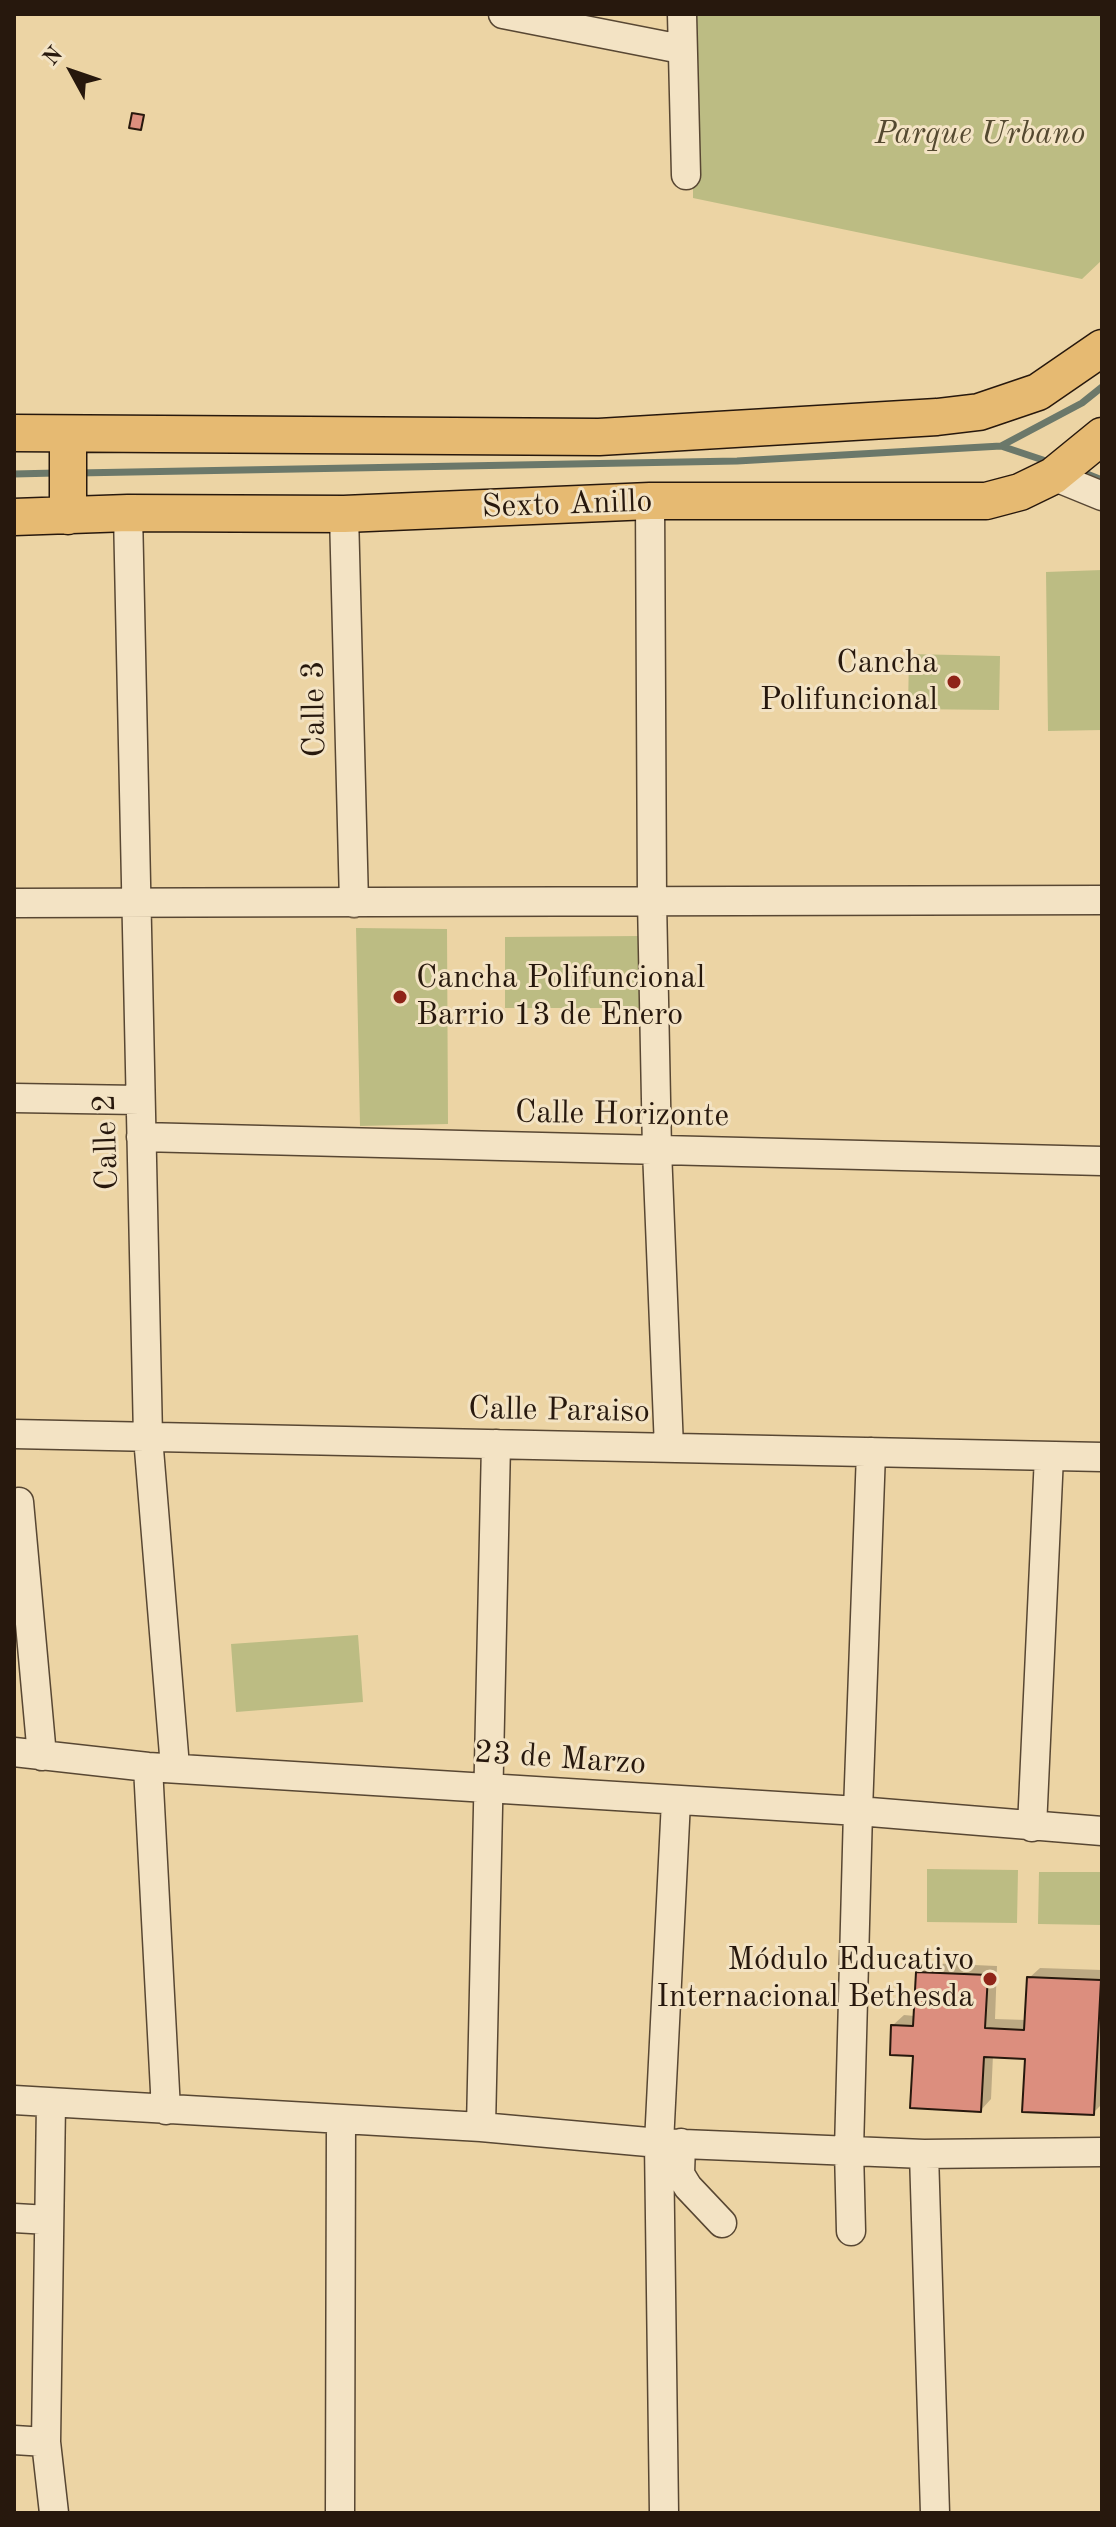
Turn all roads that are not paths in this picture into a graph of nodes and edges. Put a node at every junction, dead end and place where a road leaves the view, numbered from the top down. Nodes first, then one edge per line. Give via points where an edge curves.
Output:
1 (503, 14) edge
2 (682, 14) edge
3 (681, 49) junction
4 (686, 175) dead end
5 (1102, 348) edge
6 (14, 433) edge
7 (68, 443) junction
8 (1097, 448) edge
9 (1053, 476) junction
10 (1102, 496) edge
11 (650, 501) junction
12 (68, 502) junction
13 (128, 513) junction
14 (344, 514) junction
15 (14, 517) edge
16 (652, 900) junction
17 (1102, 900) edge
18 (14, 903) edge
19 (136, 903) junction
20 (354, 903) junction
21 (14, 1098) edge
22 (139, 1100) junction
23 (141, 1137) junction
24 (657, 1150) junction
25 (1102, 1161) edge
26 (14, 1434) edge
27 (148, 1437) junction
28 (496, 1444) junction
29 (669, 1448) junction
30 (871, 1452) junction
31 (1049, 1456) junction
32 (1102, 1457) edge
33 (19, 1502) dead end
34 (28, 1754) edge
35 (162, 1767) junction
36 (489, 1788) junction
37 (676, 1801) junction
38 (858, 1811) junction
39 (1032, 1827) junction
40 (1102, 1831) edge
41 (14, 2100) edge
42 (51, 2103) junction
43 (166, 2110) junction
44 (341, 2121) junction
45 (481, 2127) junction
46 (670, 2143) junction
47 (849, 2150) junction
48 (1102, 2152) edge
49 (924, 2154) junction
50 (14, 2218) edge
51 (49, 2220) junction
52 (722, 2223) dead end
53 (851, 2231) dead end
54 (14, 2440) edge
55 (46, 2442) junction
56 (54, 2513) edge
57 (340, 2513) edge
58 (664, 2513) edge
59 (935, 2513) edge

1 - 3 street
2 - 3 street
3 - 4 street
5 - 7 main road, Sexto Anillo via 1038,392 979,412 937,417 599,437
6 - 7 main road, Sexto Anillo
7 - 12 main road
8 - 9 main road, Sexto Anillo
9 - 10 street
9 - 11 main road, Sexto Anillo via 986,501
11 - 14 main road, Sexto Anillo
11 - 16 street
12 - 13 main road, Sexto Anillo
12 - 15 main road, Sexto Anillo
13 - 14 main road, Sexto Anillo
13 - 19 street, Calle 2
14 - 20 street, Calle 3
16 - 17 street
16 - 20 street
16 - 24 street
18 - 19 street
19 - 20 street
19 - 22 street, Calle 2
21 - 22 street
22 - 23 street, Calle 2
23 - 24 street, Calle Horizonte
23 - 27 street, Calle 2
24 - 25 street, Calle Horizonte
24 - 29 street
26 - 27 street, Calle Paraiso
27 - 28 street, Calle Paraiso
27 - 35 street, Calle 2
28 - 29 street, Calle Paraiso
28 - 36 street
29 - 30 street, Calle Paraiso
30 - 31 street, Calle Paraiso
30 - 38 street
31 - 32 street, Calle Paraiso
31 - 39 street
33 - 34 street
34 - 35 street, 23 de Marzo
35 - 36 street, 23 de Marzo
35 - 43 street, Calle 2
36 - 37 street, 23 de Marzo
36 - 45 street
37 - 38 street, 23 de Marzo
37 - 46 street
38 - 39 street, 23 de Marzo
38 - 47 street
39 - 40 street, 23 de Marzo
41 - 42 street
42 - 43 street
42 - 51 street
43 - 44 street
44 - 45 street
44 - 57 street
45 - 46 street
46 - 47 street
46 - 52 street via 688,2187
46 - 58 street
47 - 49 street
47 - 53 street
48 - 49 street
49 - 59 street
50 - 51 street
51 - 55 street
54 - 55 street
55 - 56 street

